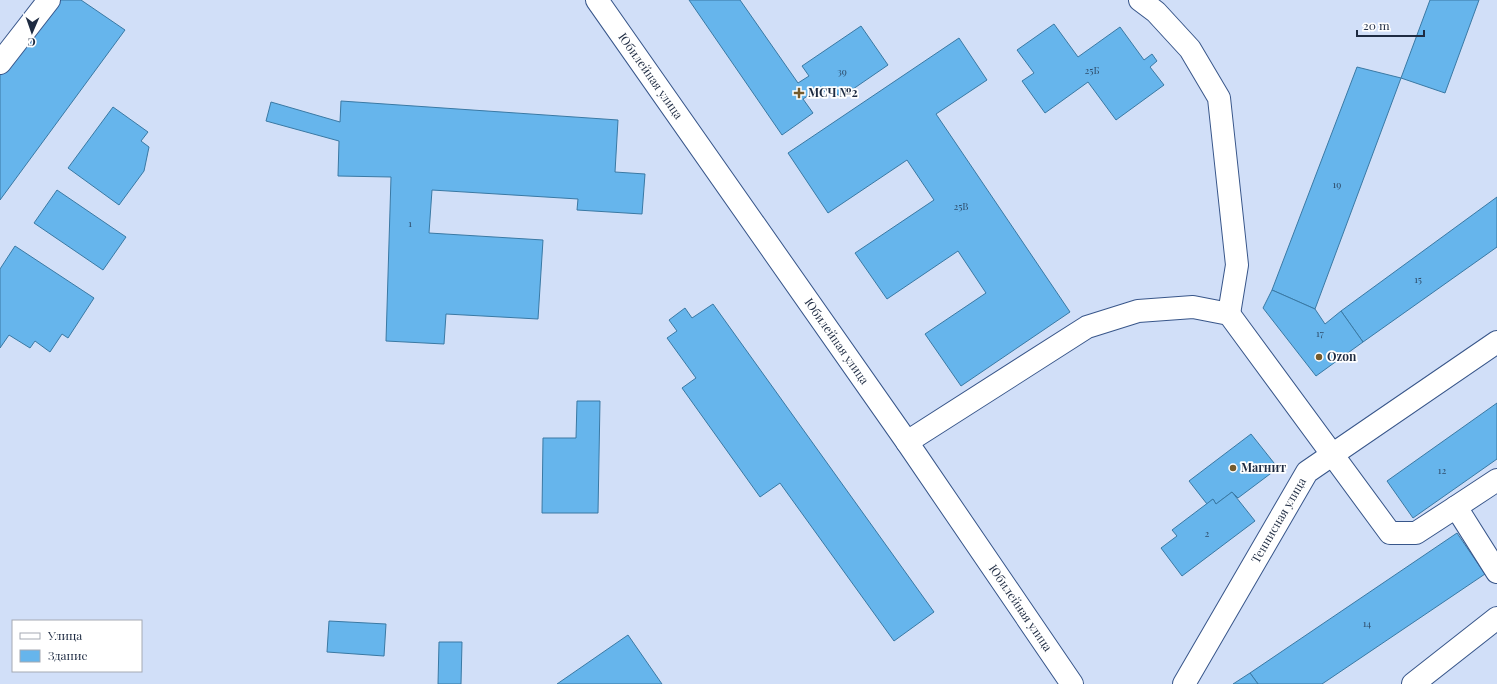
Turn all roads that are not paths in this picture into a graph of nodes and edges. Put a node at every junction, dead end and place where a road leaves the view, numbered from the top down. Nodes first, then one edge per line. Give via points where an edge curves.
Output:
1 (49, 0) edge
2 (597, 0) edge
3 (1140, 0) edge
4 (0, 63) edge
5 (1229, 314) junction
6 (1497, 342) edge
7 (907, 442) junction
8 (1332, 455) junction
9 (1497, 480) edge
10 (1456, 507) junction
11 (1497, 572) edge
12 (1497, 618) edge
13 (1072, 684) edge
14 (1184, 684) edge
15 (1413, 684) edge

1 - 4 street
2 - 7 street, Юбилейная улица
3 - 5 street via 1156,12 1190,49 1219,98 1237,265
5 - 7 street via 1193,308 1138,311 1087,327
5 - 8 street
6 - 8 street, Теннисная улица
7 - 13 street, Юбилейная улица
8 - 10 street via 1390,533 1416,533
8 - 14 street, Теннисная улица via 1307,472
9 - 10 street
10 - 11 street
12 - 15 street

